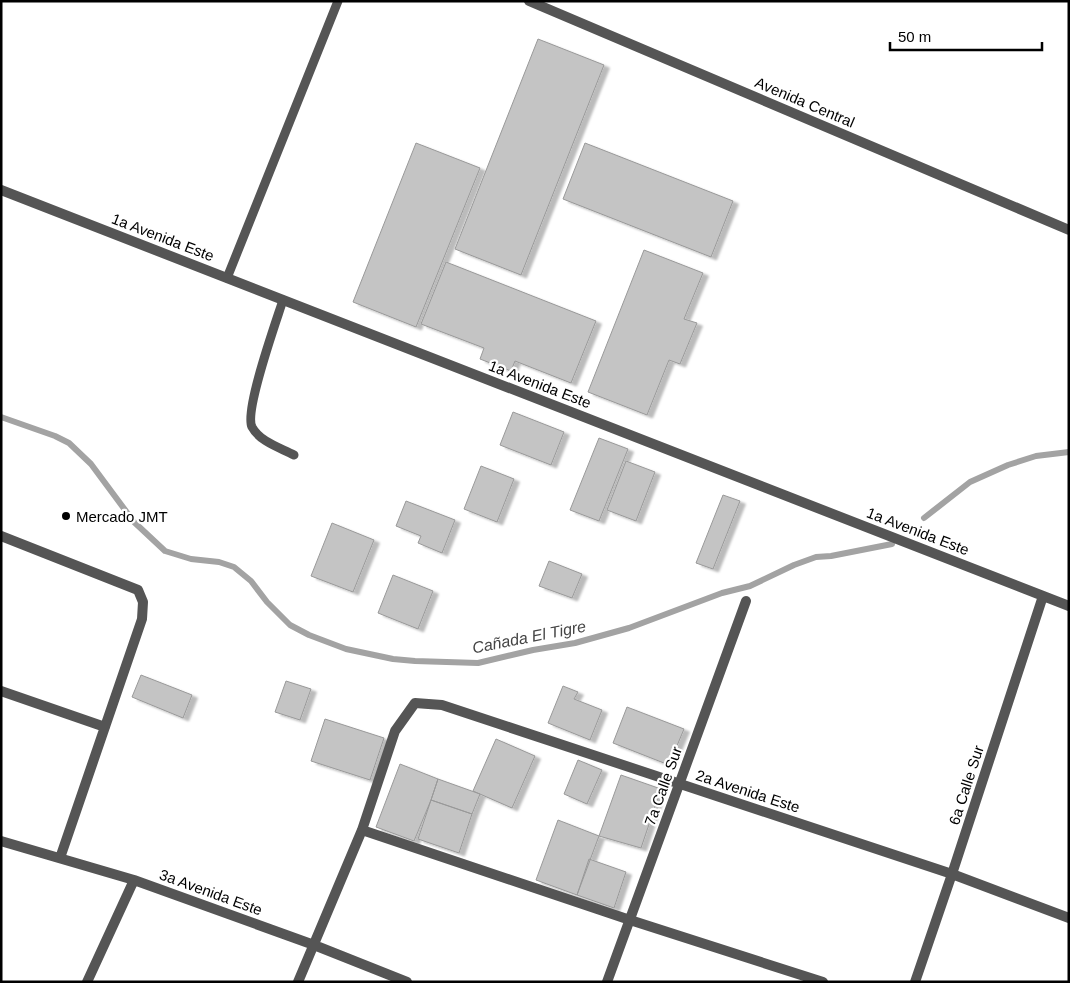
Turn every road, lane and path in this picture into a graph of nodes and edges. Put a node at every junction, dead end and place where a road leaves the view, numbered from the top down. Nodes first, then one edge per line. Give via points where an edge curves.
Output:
1 (338, 1) edge
2 (529, 1) edge
3 (1, 190) edge
4 (1069, 230) edge
5 (227, 278) junction
6 (283, 300) junction
7 (294, 455) dead end
8 (1, 536) edge
9 (1043, 596) junction
10 (746, 601) dead end
11 (1069, 606) edge
12 (1, 691) edge
13 (105, 726) junction
14 (680, 784) junction
15 (362, 830) junction
16 (1, 841) edge
17 (60, 858) junction
18 (952, 874) junction
19 (134, 880) junction
20 (1069, 918) edge
21 (630, 920) junction
22 (314, 945) junction
23 (87, 982) edge
24 (298, 982) edge
25 (407, 982) edge
26 (608, 982) edge
27 (823, 982) edge
28 (915, 982) edge

1 - 5 lane
2 - 4 street, Avenida Central
3 - 5 street, 1a Avenida Este
5 - 6 street, 1a Avenida Este
6 - 7 lane via 252,404 251,426 259,437
6 - 9 street, 1a Avenida Este
8 - 13 street via 138,590 143,602 142,619
9 - 11 street, 1a Avenida Este
9 - 18 street, 6a Calle Sur
10 - 14 street, 7a Calle Sur
12 - 13 street
13 - 17 street
14 - 15 street, 2a Avenida Este via 442,705 414,703 395,731
14 - 18 street, 2a Avenida Este
14 - 21 street, 7a Calle Sur
15 - 21 street
15 - 22 street
16 - 17 street, 3a Avenida Este
17 - 19 street, 3a Avenida Este
18 - 20 street, 2a Avenida Este
18 - 28 street, 6a Calle Sur
19 - 22 street, 3a Avenida Este
19 - 23 street
21 - 26 street, 7a Calle Sur
21 - 27 street
22 - 24 street
22 - 25 street, 3a Avenida Este

